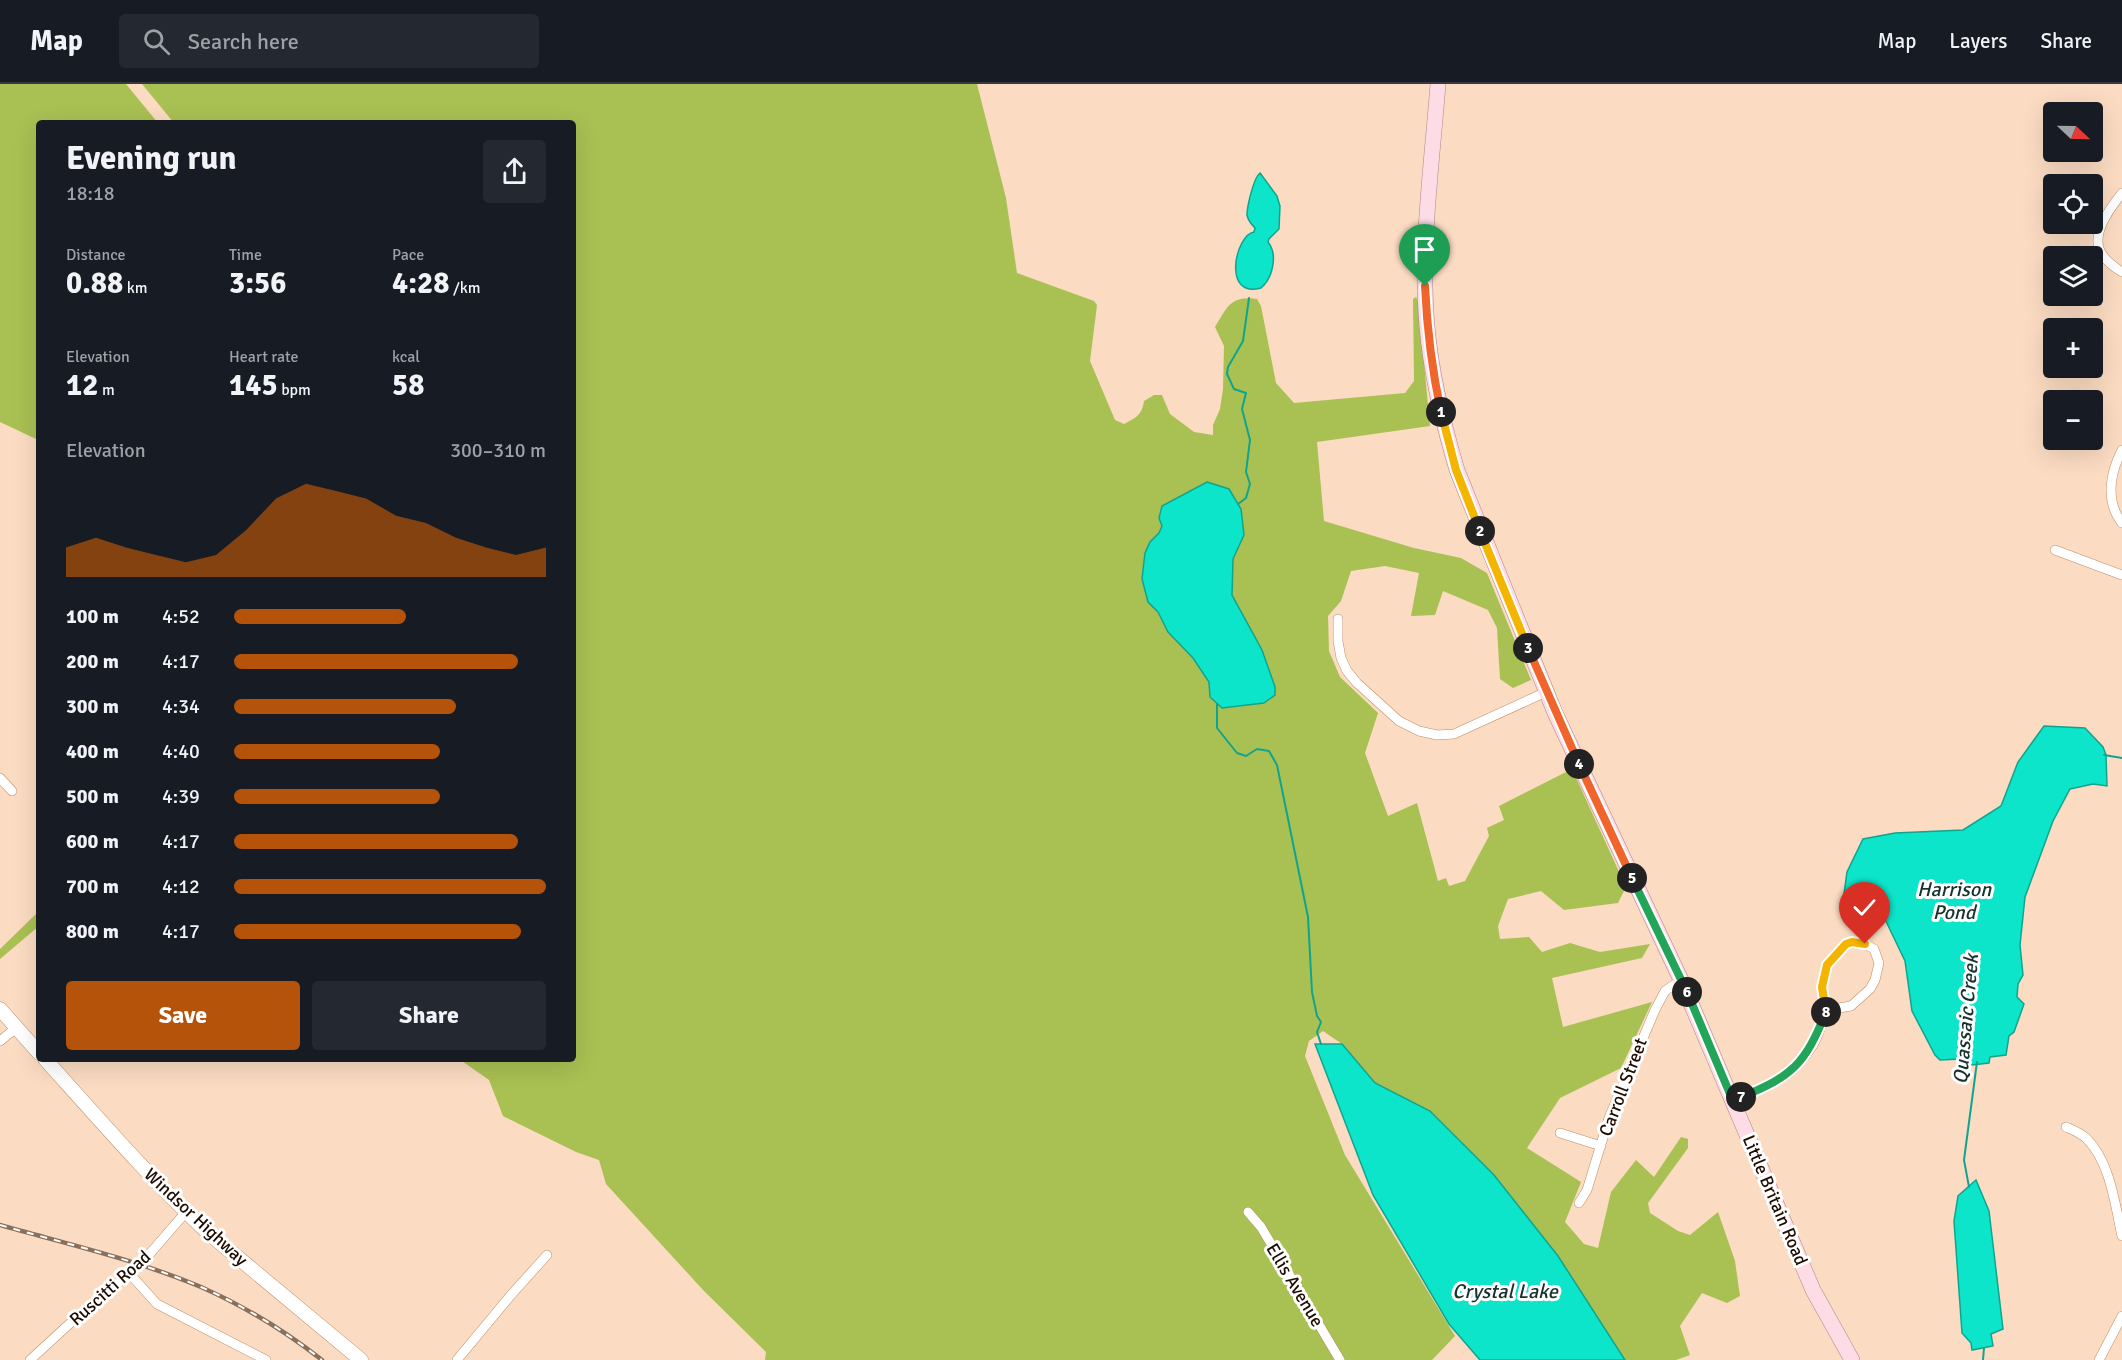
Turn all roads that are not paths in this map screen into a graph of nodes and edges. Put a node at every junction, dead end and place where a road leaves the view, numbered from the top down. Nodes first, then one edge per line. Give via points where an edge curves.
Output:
1 (1438, 84) edge
2 (2122, 193) edge
3 (2122, 272) edge
4 (2122, 450) edge
5 (2122, 523) edge
6 (2055, 550) dead end
7 (2122, 575) edge
8 (1338, 619) dead end
9 (1546, 692) junction
10 (0, 778) edge
11 (12, 791) dead end
12 (1681, 980) junction
13 (0, 1009) edge
14 (1827, 1010) junction
15 (16, 1028) junction
16 (0, 1041) edge
17 (36, 1050) edge
18 (48, 1062) edge
19 (1733, 1101) junction
20 (2066, 1127) dead end
21 (1560, 1132) dead end
22 (1601, 1146) junction
23 (1579, 1203) dead end
24 (186, 1212) junction
25 (1248, 1212) dead end
26 (2122, 1236) edge
27 (547, 1256) dead end
28 (129, 1273) junction
29 (2122, 1316) edge
30 (30, 1360) edge
31 (266, 1360) edge
32 (361, 1360) edge
33 (457, 1360) edge
34 (1340, 1360) edge
35 (1852, 1360) edge
36 (2099, 1360) edge

1 - 9 main road, Little Britain Road via 1425,286 1433,375 1456,470
2 - 3 street via 2111,206 2098,241 2100,252
4 - 5 street via 2110,494
6 - 7 street
8 - 9 street via 1338,641 1347,671 1399,721 1419,731 1454,734
9 - 12 main road, Little Britain Road
10 - 11 street
12 - 19 main road, Little Britain Road
12 - 22 street, Carroll Street via 1665,991 1655,1010
13 - 15 main road
14 - 14 street via 1822,997 1827,965 1846,944 1858,943 1874,949 1879,963 1870,989 1851,1006
14 - 19 street via 1804,1058 1767,1087
15 - 16 street
15 - 17 main road
18 - 24 main road, Windsor Highway
19 - 35 main road, Little Britain Road via 1813,1290
20 - 26 street via 2087,1139 2097,1154 2110,1183
21 - 22 street
22 - 23 street, Carroll Street
24 - 28 street, Ruscitti Road
24 - 32 main road, Windsor Highway
25 - 34 street, Ellis Avenue via 1261,1227
27 - 33 street
28 - 30 street, Ruscitti Road
28 - 31 street via 157,1304
29 - 36 street

